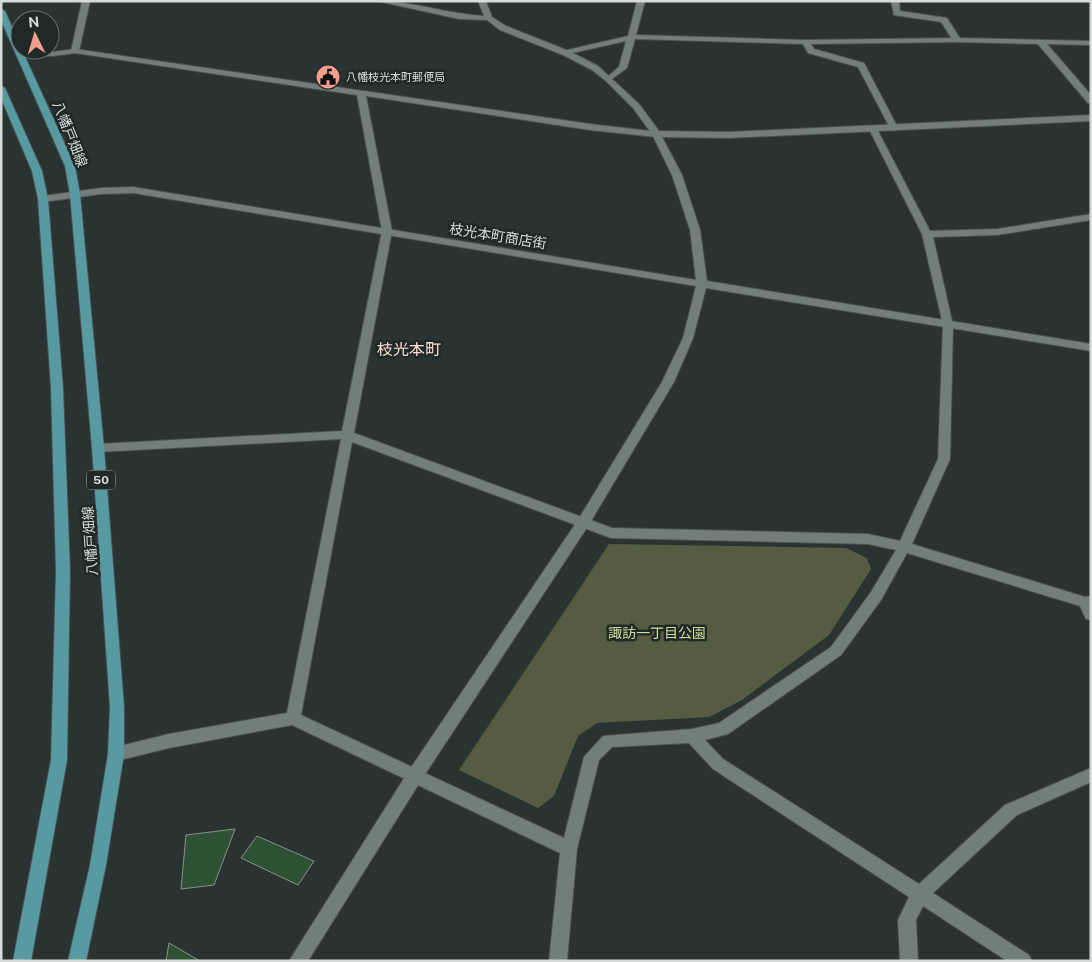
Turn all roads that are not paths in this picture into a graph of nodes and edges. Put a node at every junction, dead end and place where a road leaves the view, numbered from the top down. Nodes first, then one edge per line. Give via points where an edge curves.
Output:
1 (86, 1) edge
2 (381, 1) edge
3 (482, 1) edge
4 (641, 1) edge
5 (894, 1) edge
6 (1, 11) edge
7 (489, 18) junction
8 (10, 32) edge
9 (632, 36) junction
10 (957, 40) junction
11 (1040, 41) junction
12 (806, 42) junction
13 (1091, 43) edge
14 (75, 51) junction
15 (60, 53) edge
16 (566, 53) junction
17 (22, 60) edge
18 (609, 79) junction
19 (1, 88) edge
20 (361, 94) junction
21 (1091, 100) edge
22 (1091, 118) edge
23 (894, 128) junction
24 (873, 129) junction
25 (656, 134) junction
26 (76, 194) junction
27 (43, 199) junction
28 (1091, 217) edge
29 (387, 232) junction
30 (927, 234) junction
31 (702, 283) junction
32 (948, 324) junction
33 (1091, 348) edge
34 (346, 435) junction
35 (98, 448) junction
36 (583, 523) junction
37 (904, 548) junction
38 (1089, 606) edge
39 (294, 718) junction
40 (692, 736) junction
41 (116, 754) junction
42 (1091, 775) edge
43 (414, 777) junction
44 (569, 849) junction
45 (919, 895) junction
46 (22, 961) edge
47 (77, 961) edge
48 (298, 961) edge
49 (558, 961) edge
50 (909, 961) edge
51 (1023, 961) edge

1 - 14 street
2 - 7 street via 459,17
3 - 7 street
4 - 9 street
5 - 10 street via 897,13 944,20
6 - 8 main road, 八幡戸畑線 / 50
7 - 16 street via 503,28
9 - 12 street
9 - 16 street
9 - 18 street via 623,68
10 - 11 street
10 - 12 street
11 - 13 street
11 - 21 street
12 - 23 street via 811,51 861,65
14 - 15 street
14 - 20 street
16 - 18 street
17 - 26 main road, 八幡戸畑線 / 50 via 70,166
18 - 25 street via 636,106
19 - 27 main road, 八幡戸畑線 via 37,171
20 - 25 street
20 - 29 street
22 - 23 street
23 - 24 street
24 - 25 street via 729,135
24 - 30 street
25 - 31 street via 677,175 694,230
26 - 27 street, 枝光本町商店街
26 - 29 street, 枝光本町商店街 via 133,190
26 - 35 main road, 八幡戸畑線 / 50
27 - 46 main road, 八幡戸畑線 via 57,388 63,570 59,760
28 - 30 street via 997,232
29 - 31 street, 枝光本町商店街
29 - 34 street
30 - 32 street
31 - 32 street, 枝光本町商店街
31 - 36 street via 688,338 668,382
32 - 33 street, 枝光本町商店街
32 - 37 street via 944,459
34 - 35 street
34 - 36 street
34 - 39 street
35 - 41 main road, 八幡戸畑線 / 50 via 117,707
36 - 37 street via 611,532 868,539
36 - 43 street
37 - 38 street
37 - 40 street via 876,596 836,651 723,729
39 - 41 street via 169,740
39 - 43 street
40 - 44 street via 608,741 592,757
40 - 45 street via 718,764
41 - 47 main road, 八幡戸畑線 / 50 via 98,865
42 - 45 street via 1011,810
43 - 44 street
43 - 48 street
44 - 49 street
45 - 50 street via 907,920
45 - 51 street

